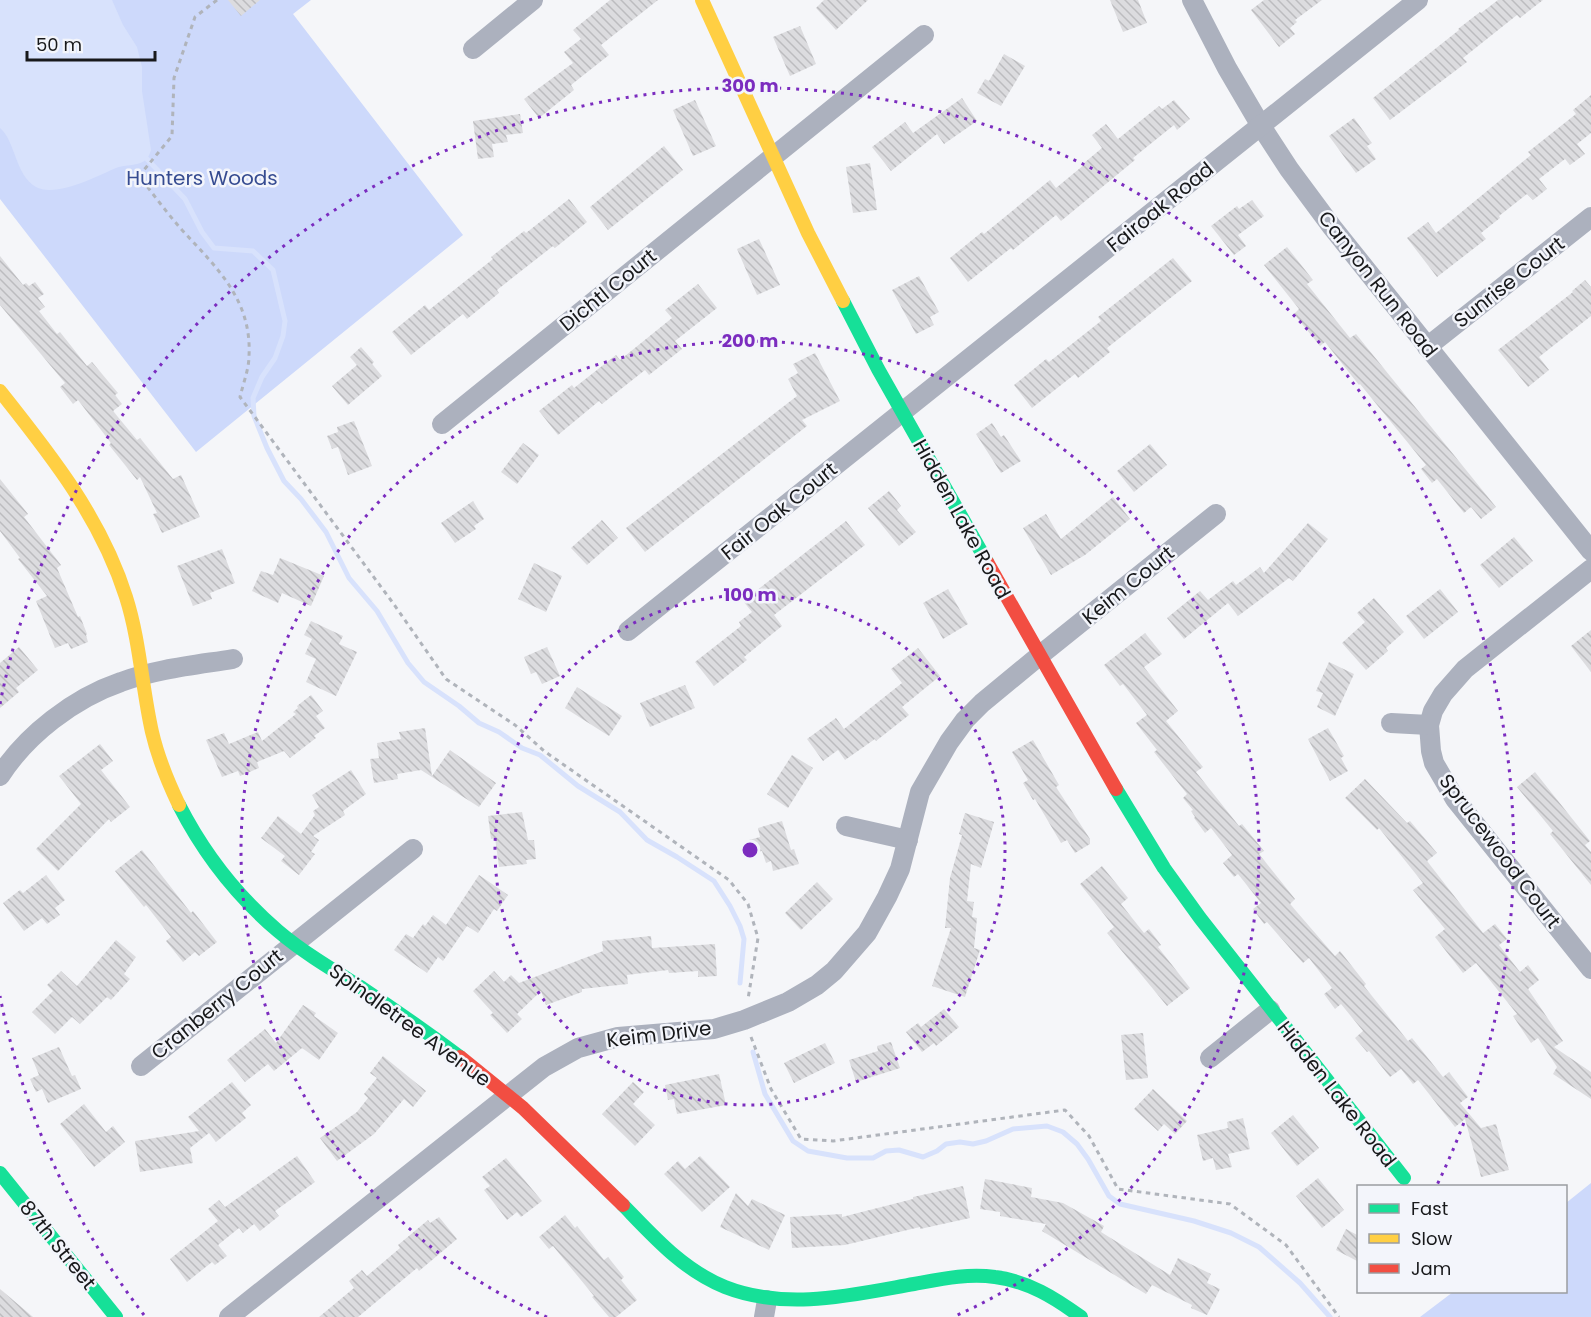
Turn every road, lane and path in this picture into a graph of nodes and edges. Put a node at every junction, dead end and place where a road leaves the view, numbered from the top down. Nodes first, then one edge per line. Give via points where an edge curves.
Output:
1 (217, 0) edge
2 (533, 0) edge
3 (702, 0) edge
4 (1192, 0) edge
5 (1419, 0) edge
6 (924, 35) dead end
7 (472, 48) dead end
8 (1261, 126) junction
9 (773, 156) junction
10 (1591, 217) edge
11 (1427, 347) junction
12 (0, 391) edge
13 (902, 413) junction
14 (442, 424) dead end
15 (1216, 514) dead end
16 (1591, 551) edge
17 (1591, 569) edge
18 (628, 631) dead end
19 (1039, 656) junction
20 (233, 659) dead end
21 (142, 675) junction
22 (1391, 723) dead end
23 (1430, 724) junction
24 (0, 776) edge
25 (846, 826) dead end
26 (908, 840) junction
27 (413, 849) dead end
28 (294, 943) junction
29 (1591, 969) edge
30 (1270, 1010) junction
31 (744, 1020) junction
32 (1210, 1058) dead end
33 (141, 1066) dead end
34 (508, 1096) junction
35 (0, 1173) edge
36 (1404, 1178) dead end
37 (766, 1308) edge
38 (116, 1317) edge
39 (229, 1317) edge
40 (1081, 1317) edge
41 (1339, 1317) edge

1 - 31 path via 195,17 174,78 172,136 139,176 212,261 237,300 247,328 250,358 240,397 446,679 729,880 748,904 758,938
2 - 7 street
3 - 9 street, Hidden Lake Road
4 - 8 street, Canyon Run Road
5 - 8 street, Fairoak Road
6 - 9 street, Dichtl Court
8 - 11 street, Canyon Run Road via 1289,170
8 - 13 street, Fairoak Road
9 - 13 street, Hidden Lake Road via 813,243
9 - 14 street, Dichtl Court
10 - 11 street, Sunrise Court
11 - 16 street, Canyon Run Road
12 - 21 street, Spindletree Avenue via 93,517 126,599
13 - 18 street, Fair Oak Court
13 - 19 street, Hidden Lake Road
15 - 19 street, Keim Court
17 - 23 street, Sprucewood Court via 1465,669 1443,694
19 - 26 street, Keim Drive via 982,703 960,728 920,792
19 - 30 street, Hidden Lake Road via 1164,868
20 - 21 street
21 - 24 street via 73,706 20,751
21 - 28 street, Spindletree Avenue via 150,726 178,804 224,876
22 - 23 street
23 - 29 street, Sprucewood Court via 1434,762 1455,799
25 - 26 street
26 - 31 street, Keim Drive via 900,869 882,906 842,964 788,1002
27 - 28 street, Cranberry Court
28 - 33 street, Cranberry Court
28 - 34 street, Spindletree Avenue via 442,1044
30 - 32 street, Hidden Lake Road
30 - 36 street, Hidden Lake Road
31 - 34 street, Keim Drive via 714,1029 618,1037 578,1048 544,1067
31 - 41 path via 771,1089 801,1139 833,1141 1065,1110 1089,1136 1118,1189 1230,1204 1286,1245
34 - 37 street, Spindletree Avenue via 688,1267
34 - 39 street, Keim Drive
35 - 38 street, 87th Street
37 - 40 street, Spindletree Avenue via 975,1275 1021,1283 1052,1297

